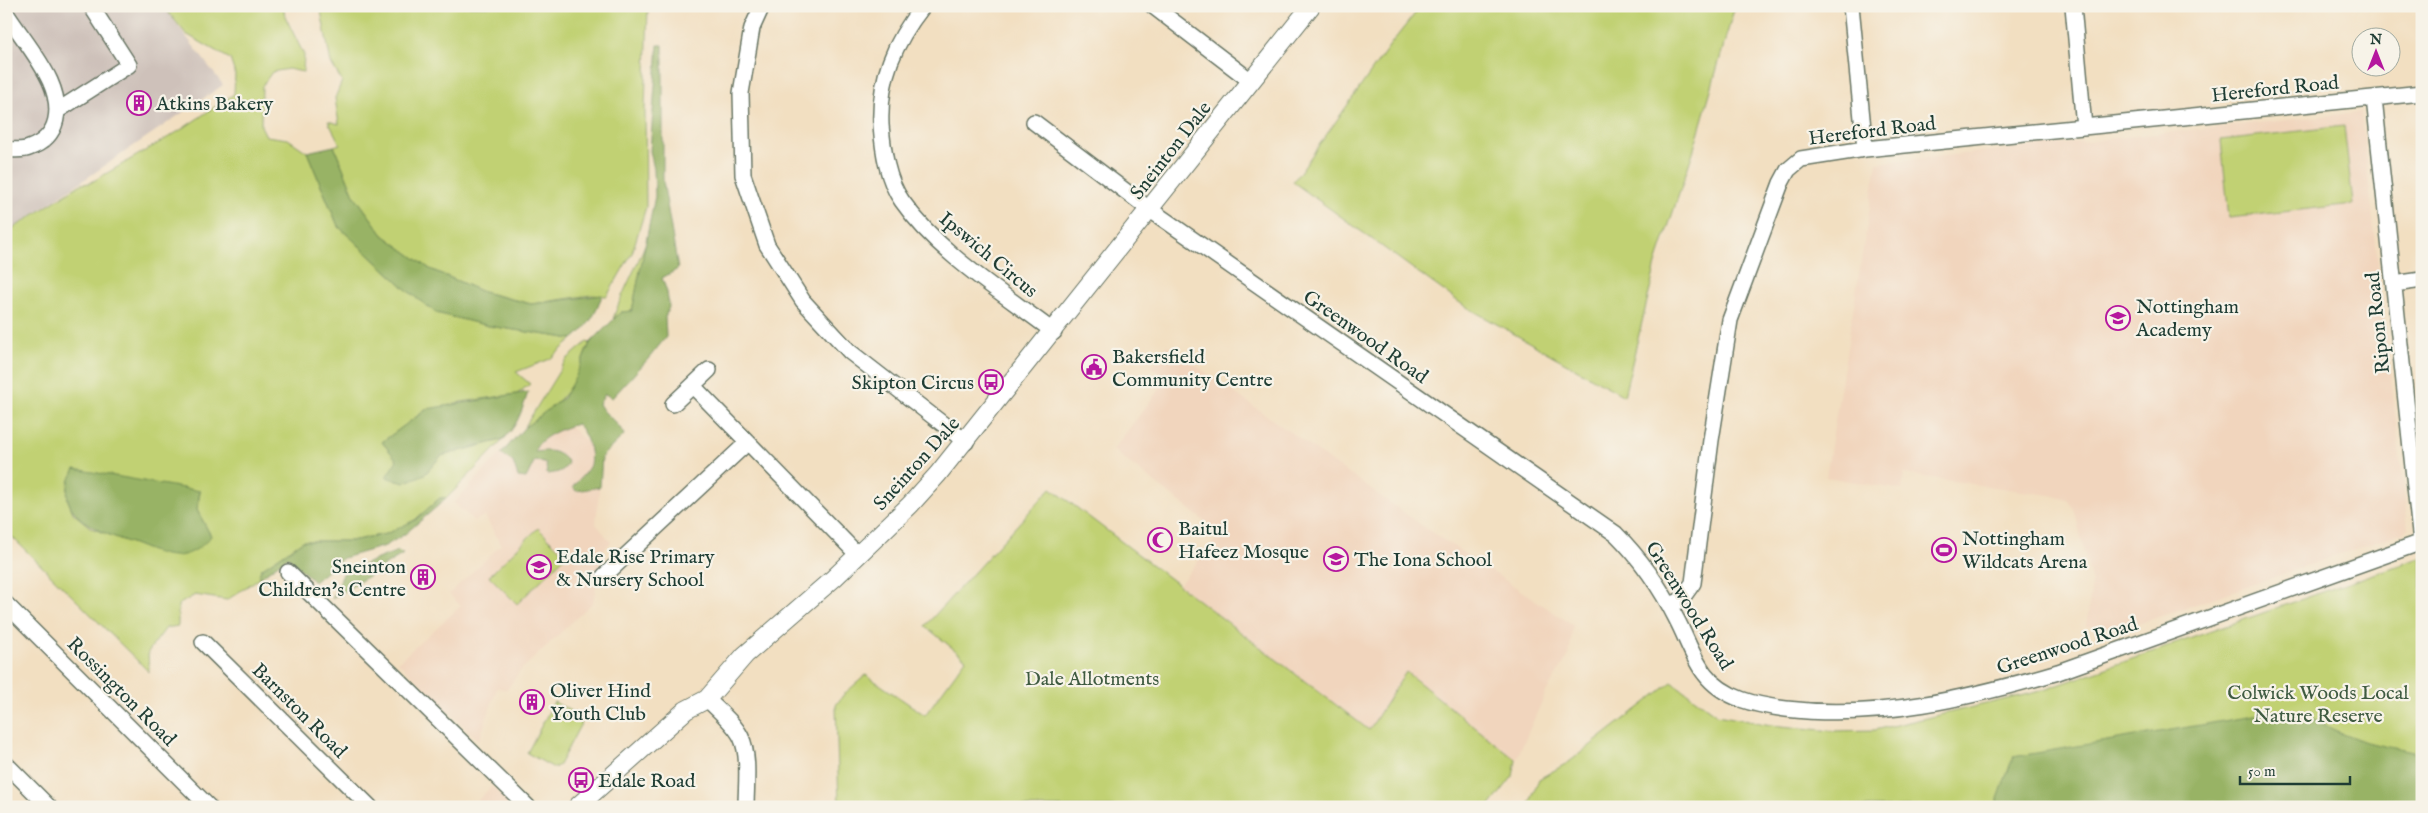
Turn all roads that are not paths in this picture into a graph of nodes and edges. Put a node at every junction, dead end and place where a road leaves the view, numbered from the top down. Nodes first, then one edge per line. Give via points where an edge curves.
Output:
1 (90, 6) edge
2 (762, 6) edge
3 (922, 6) edge
4 (1153, 6) edge
5 (1312, 6) edge
6 (1851, 6) edge
7 (2073, 6) edge
8 (6, 13) edge
9 (1251, 81) junction
10 (2422, 93) edge
11 (2374, 98) junction
12 (57, 111) junction
13 (1034, 122) dead end
14 (2084, 127) junction
15 (1865, 149) junction
16 (6, 150) edge
17 (1149, 209) junction
18 (2422, 280) edge
19 (2394, 284) junction
20 (1054, 332) junction
21 (709, 370) dead end
22 (693, 386) junction
23 (673, 404) dead end
24 (966, 442) junction
25 (746, 443) junction
26 (2422, 542) edge
27 (858, 555) junction
28 (288, 572) dead end
29 (604, 576) dead end
30 (6, 604) edge
31 (1669, 605) junction
32 (203, 642) dead end
33 (707, 700) junction
34 (6, 764) edge
35 (49, 807) edge
36 (209, 807) edge
37 (370, 807) edge
38 (528, 807) edge
39 (577, 807) edge
40 (746, 807) edge

1 - 12 street via 129,65
2 - 24 street via 752,28 741,93 743,175 767,245 803,301 850,352
3 - 20 street, Ipswich Circus via 903,35 886,72 880,106 886,164 901,200 937,242
4 - 9 street
5 - 9 street, Sneinton Dale
6 - 15 street
7 - 14 street
8 - 12 street via 50,81
9 - 17 street, Sneinton Dale
10 - 11 street, Hereford Road
11 - 14 street, Hereford Road
11 - 19 street, Ripon Road
12 - 16 street via 54,129 44,139 28,149
13 - 17 street, Greenwood Road
14 - 15 street, Hereford Road
15 - 31 street, Hereford Road via 1801,159 1788,170 1781,183 1730,320 1693,583 1680,601
17 - 20 street, Sneinton Dale
17 - 31 street, Greenwood Road via 1608,528 1635,553
18 - 19 street
19 - 26 street, Ripon Road
20 - 24 street, Sneinton Dale
21 - 22 street
22 - 23 street
22 - 25 street
24 - 27 street, Sneinton Dale via 910,505
25 - 27 street
25 - 29 street via 614,558
26 - 31 street, Greenwood Road via 2058,672 2000,688 1880,710 1798,710 1736,698 1714,684 1704,673
27 - 33 street, Sneinton Dale via 745,655
28 - 38 street
30 - 36 street, Rossington Road
32 - 37 street, Barnston Road
33 - 39 street, Sneinton Dale via 686,710
33 - 40 street via 741,738
34 - 35 street

